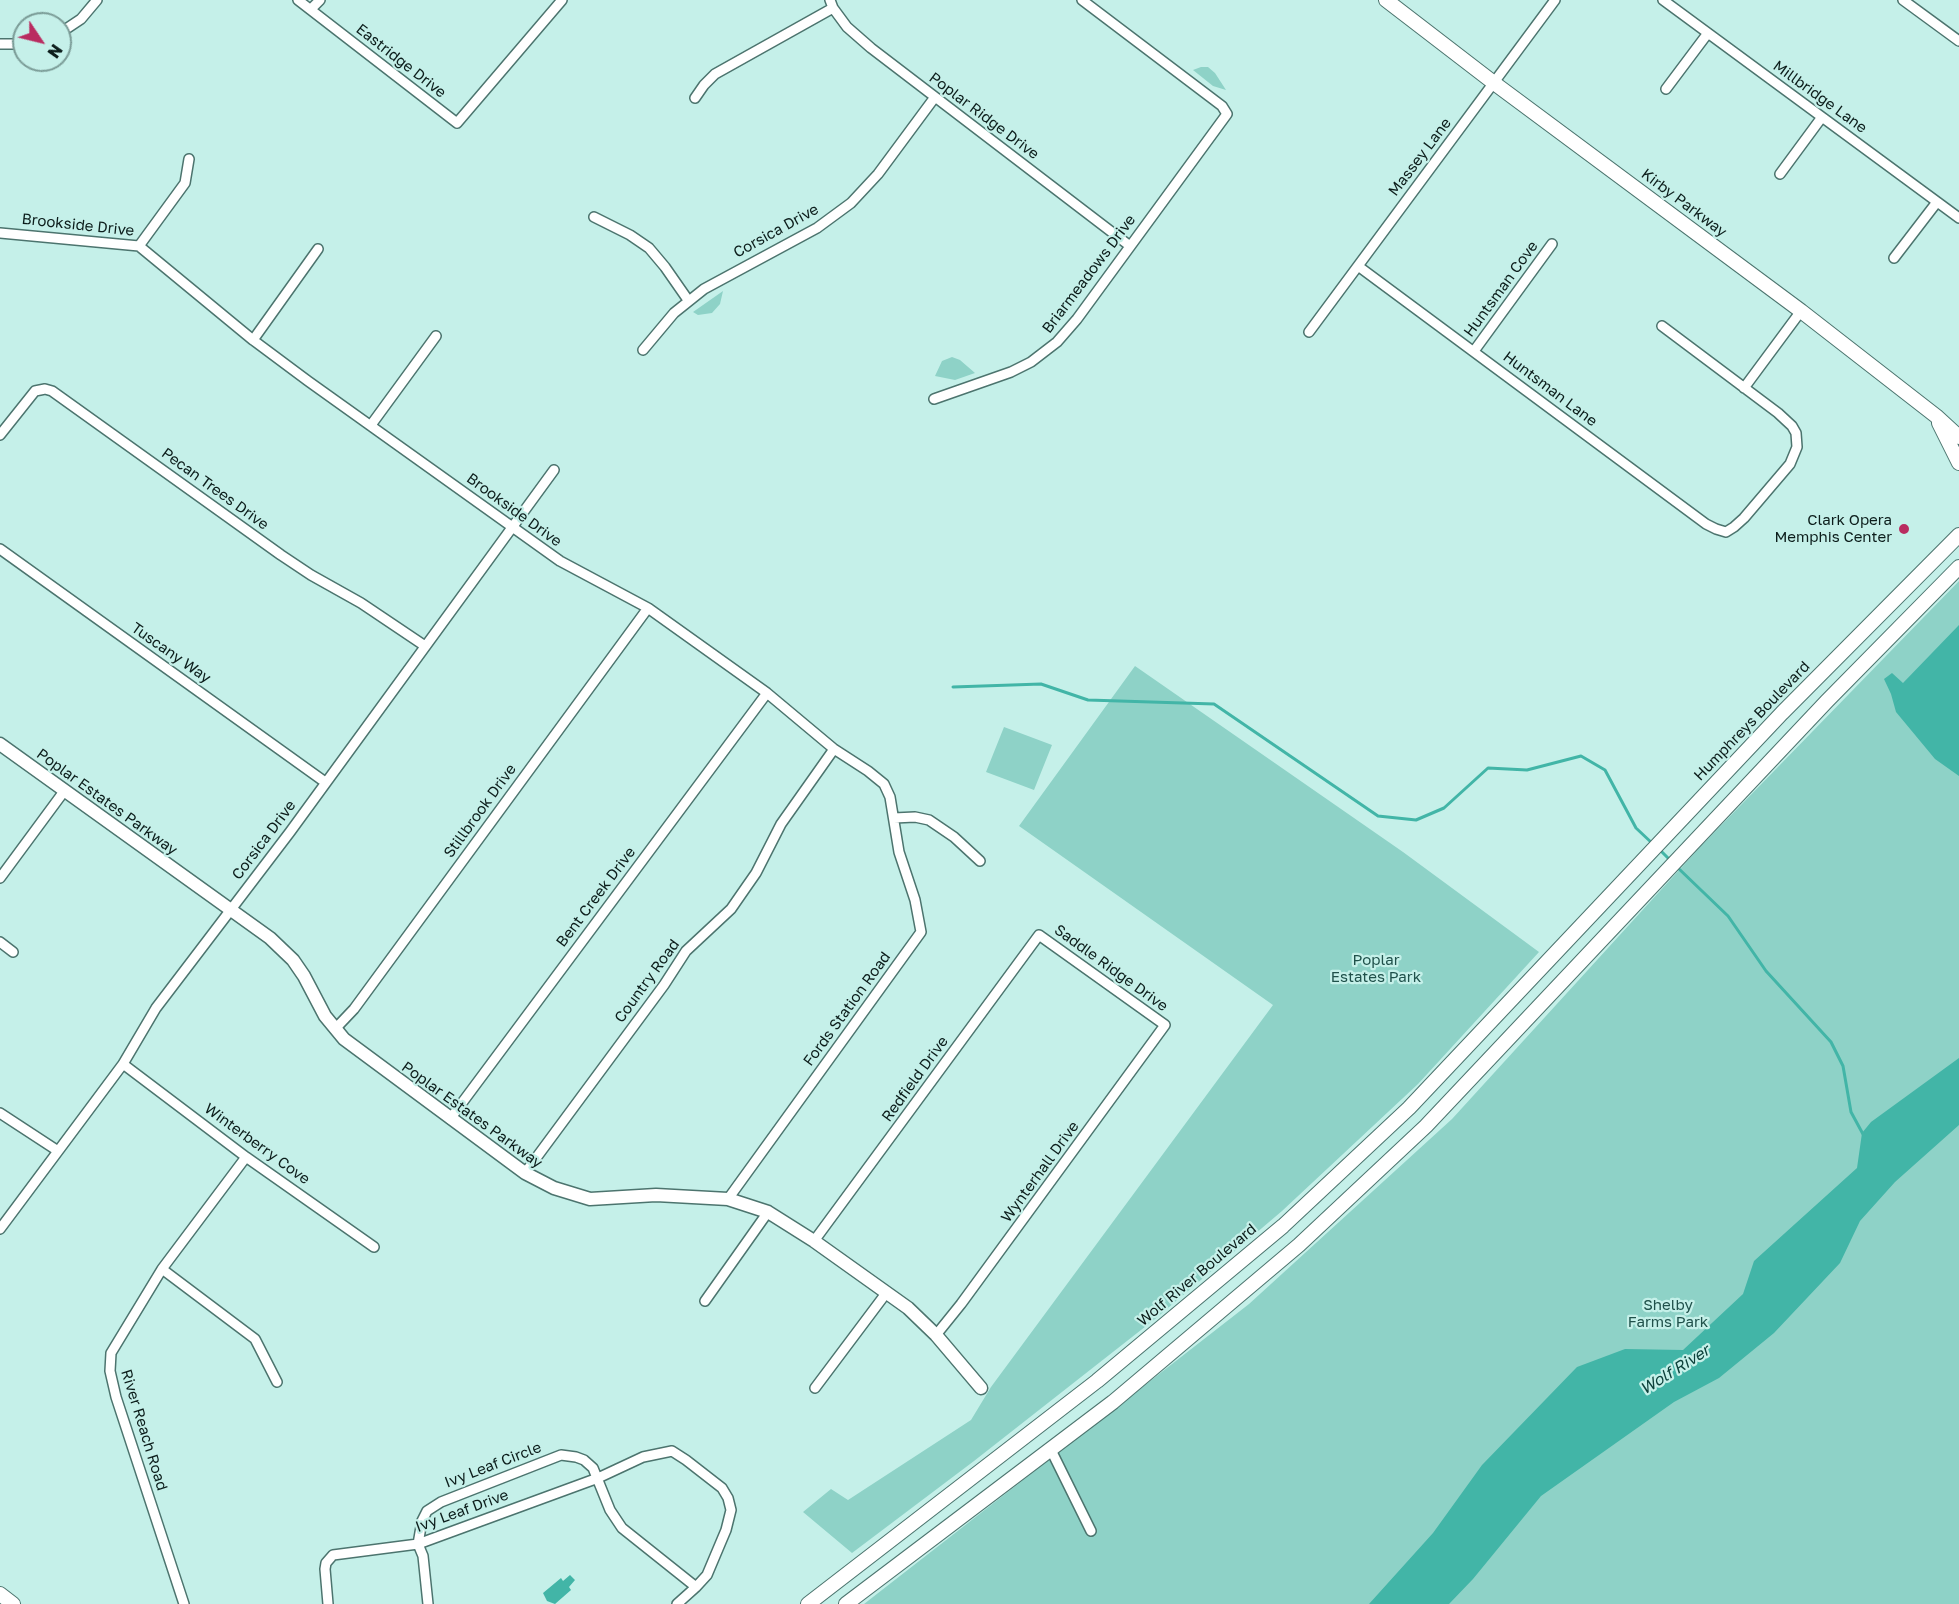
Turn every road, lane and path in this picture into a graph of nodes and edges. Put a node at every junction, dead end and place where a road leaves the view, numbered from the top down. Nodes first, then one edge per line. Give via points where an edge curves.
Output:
1 (97, 0) edge
2 (298, 0) edge
3 (320, 0) edge
4 (562, 0) edge
5 (1082, 0) edge
6 (1386, 0) edge
7 (1555, 0) edge
8 (1663, 0) edge
9 (1903, 0) edge
10 (832, 4) edge
11 (311, 9) junction
12 (72, 25) edge
13 (1708, 33) junction
14 (1959, 41) edge
15 (1494, 83) junction
16 (1666, 89) dead end
17 (935, 97) junction
18 (695, 98) dead end
19 (1822, 117) junction
20 (189, 159) dead end
21 (1780, 174) dead end
22 (1936, 202) junction
23 (594, 217) dead end
24 (1959, 218) edge
25 (0, 233) edge
26 (1552, 244) dead end
27 (139, 246) junction
28 (1130, 246) junction
29 (318, 249) dead end
30 (1894, 258) dead end
31 (1358, 266) junction
32 (688, 300) junction
33 (1801, 311) junction
34 (1662, 326) dead end
35 (1309, 333) dead end
36 (436, 336) dead end
37 (253, 340) junction
38 (643, 350) dead end
39 (1474, 351) junction
40 (1744, 388) junction
41 (934, 399) dead end
42 (1936, 416) junction
43 (371, 425) junction
44 (1959, 428) edge
45 (0, 435) edge
46 (1959, 437) edge
47 (1959, 463) edge
48 (554, 470) dead end
49 (1959, 524) edge
50 (512, 527) junction
51 (1959, 535) edge
52 (0, 549) edge
53 (1944, 550) junction
54 (1959, 567) edge
55 (648, 608) junction
56 (425, 646) junction
57 (766, 693) junction
58 (0, 744) edge
59 (834, 748) junction
60 (325, 782) junction
61 (65, 790) junction
62 (894, 818) junction
63 (980, 861) dead end
64 (0, 878) edge
65 (230, 909) junction
66 (1573, 934) joint
67 (1039, 935) joint
68 (0, 942) edge
69 (13, 952) dead end
70 (1165, 1025) joint
71 (335, 1029) junction
72 (123, 1064) junction
73 (0, 1113) edge
74 (450, 1119) junction
75 (58, 1151) junction
76 (246, 1156) junction
77 (525, 1173) junction
78 (728, 1199) junction
79 (768, 1212) junction
80 (0, 1229) edge
81 (814, 1241) junction
82 (374, 1247) dead end
83 (162, 1269) junction
84 (887, 1292) junction
85 (705, 1301) dead end
86 (936, 1335) junction
87 (277, 1382) dead end
88 (815, 1388) dead end
89 (981, 1388) dead end
90 (1051, 1450) junction
91 (598, 1478) junction
92 (1091, 1531) dead end
93 (418, 1544) junction
94 (696, 1587) junction
95 (0, 1594) edge
96 (13, 1604) edge
97 (184, 1604) edge
98 (328, 1604) edge
99 (428, 1604) edge
100 (677, 1604) edge
101 (808, 1604) edge
102 (846, 1604) edge

1 - 12 street
2 - 11 street, Eastridge Drive
3 - 11 street
4 - 11 street, Eastridge Drive via 457,123
5 - 28 street, Briarmeadows Drive via 1222,106 1227,114
6 - 15 main road, Kirby Parkway
7 - 15 street, Massey Lane
8 - 13 street, Millbridge Lane
9 - 14 street
10 - 17 street, Poplar Ridge Drive via 847,27
10 - 18 street via 715,74
13 - 16 street
13 - 19 street, Millbridge Lane
15 - 31 street, Massey Lane
15 - 33 main road, Kirby Parkway
17 - 28 street, Poplar Ridge Drive
17 - 32 street, Corsica Drive via 878,174 850,202 817,228
19 - 21 street
19 - 22 street, Millbridge Lane
20 - 27 street via 185,183
22 - 24 street, Millbridge Lane
22 - 30 street
23 - 32 street via 649,248
25 - 27 street, Brookside Drive
26 - 39 street, Huntsman Cove
27 - 37 street, Brookside Drive
28 - 41 street, Briarmeadows Drive via 1073,325 1046,351 1011,372
29 - 37 street
31 - 35 street, Massey Lane
31 - 39 street, Huntsman Lane
32 - 38 street, Corsica Drive
33 - 40 street
33 - 42 main road, Kirby Parkway
34 - 40 street
36 - 43 street
37 - 43 street, Brookside Drive
39 - 40 street, Huntsman Lane via 1706,524 1726,532 1744,518 1790,464 1797,447 1792,426
42 - 44 main road
42 - 46 main road, Kirby Parkway
42 - 47 main road
43 - 50 street, Brookside Drive
45 - 56 street, Pecan Trees Drive via 36,391 52,391 281,555
48 - 50 street, Corsica Drive
49 - 53 main road
50 - 55 street, Brookside Drive via 569,566
50 - 56 street, Corsica Drive
51 - 53 main road, Humphreys Boulevard
52 - 60 street, Tuscany Way
53 - 66 main road, Humphreys Boulevard via 1782,713
54 - 90 main road via 1827,701 1426,1126 1299,1245
55 - 57 street, Brookside Drive
55 - 71 street, Stillbrook Drive via 354,1009
56 - 60 street, Corsica Drive
57 - 59 street, Brookside Drive
57 - 74 street, Bent Creek Drive
58 - 61 street, Poplar Estates Parkway
59 - 62 street, Brookside Drive via 884,784
59 - 77 street, Country Road via 781,824 741,896 686,951
60 - 65 street, Corsica Drive
61 - 64 street
61 - 65 street, Poplar Estates Parkway
62 - 63 street via 929,820
62 - 78 street, Fords Station Road via 921,932
65 - 71 street, Poplar Estates Parkway via 293,960
65 - 72 street, Corsica Drive via 156,1008
66 - 101 main road, Wolf River Boulevard via 1409,1108 1283,1226 1096,1381
67 - 70 street, Saddle Ridge Drive
67 - 81 street, Redfield Drive
68 - 69 street
70 - 86 street, Wynterhall Drive
71 - 74 street, Poplar Estates Parkway
72 - 75 street, Corsica Drive
72 - 76 street, Winterberry Cove
73 - 75 street
74 - 77 street, Poplar Estates Parkway
75 - 80 street, Corsica Drive
76 - 82 street, Winterberry Cove
76 - 83 street, River Reach Road
77 - 78 street, Poplar Estates Parkway via 554,1188 590,1199 656,1195
78 - 79 street, Poplar Estates Parkway
79 - 81 street, Poplar Estates Parkway
79 - 85 street
81 - 84 street, Poplar Estates Parkway
83 - 87 street via 255,1339
83 - 97 street, River Reach Road via 111,1353 110,1371
84 - 86 street, Poplar Estates Parkway
84 - 88 street
86 - 89 street, Poplar Estates Parkway
90 - 92 street
90 - 102 main road
91 - 93 street, Ivy Leaf Drive
91 - 93 street, Ivy Leaf Circle via 584,1460 553,1457 433,1505 422,1521
91 - 94 street via 610,1510 622,1528
91 - 94 street, Ivy Leaf Drive via 643,1458 672,1451 722,1488 731,1510 726,1530 707,1575
93 - 98 street, Ivy Leaf Drive via 333,1555 325,1569
93 - 99 street
94 - 100 street
95 - 96 main road

